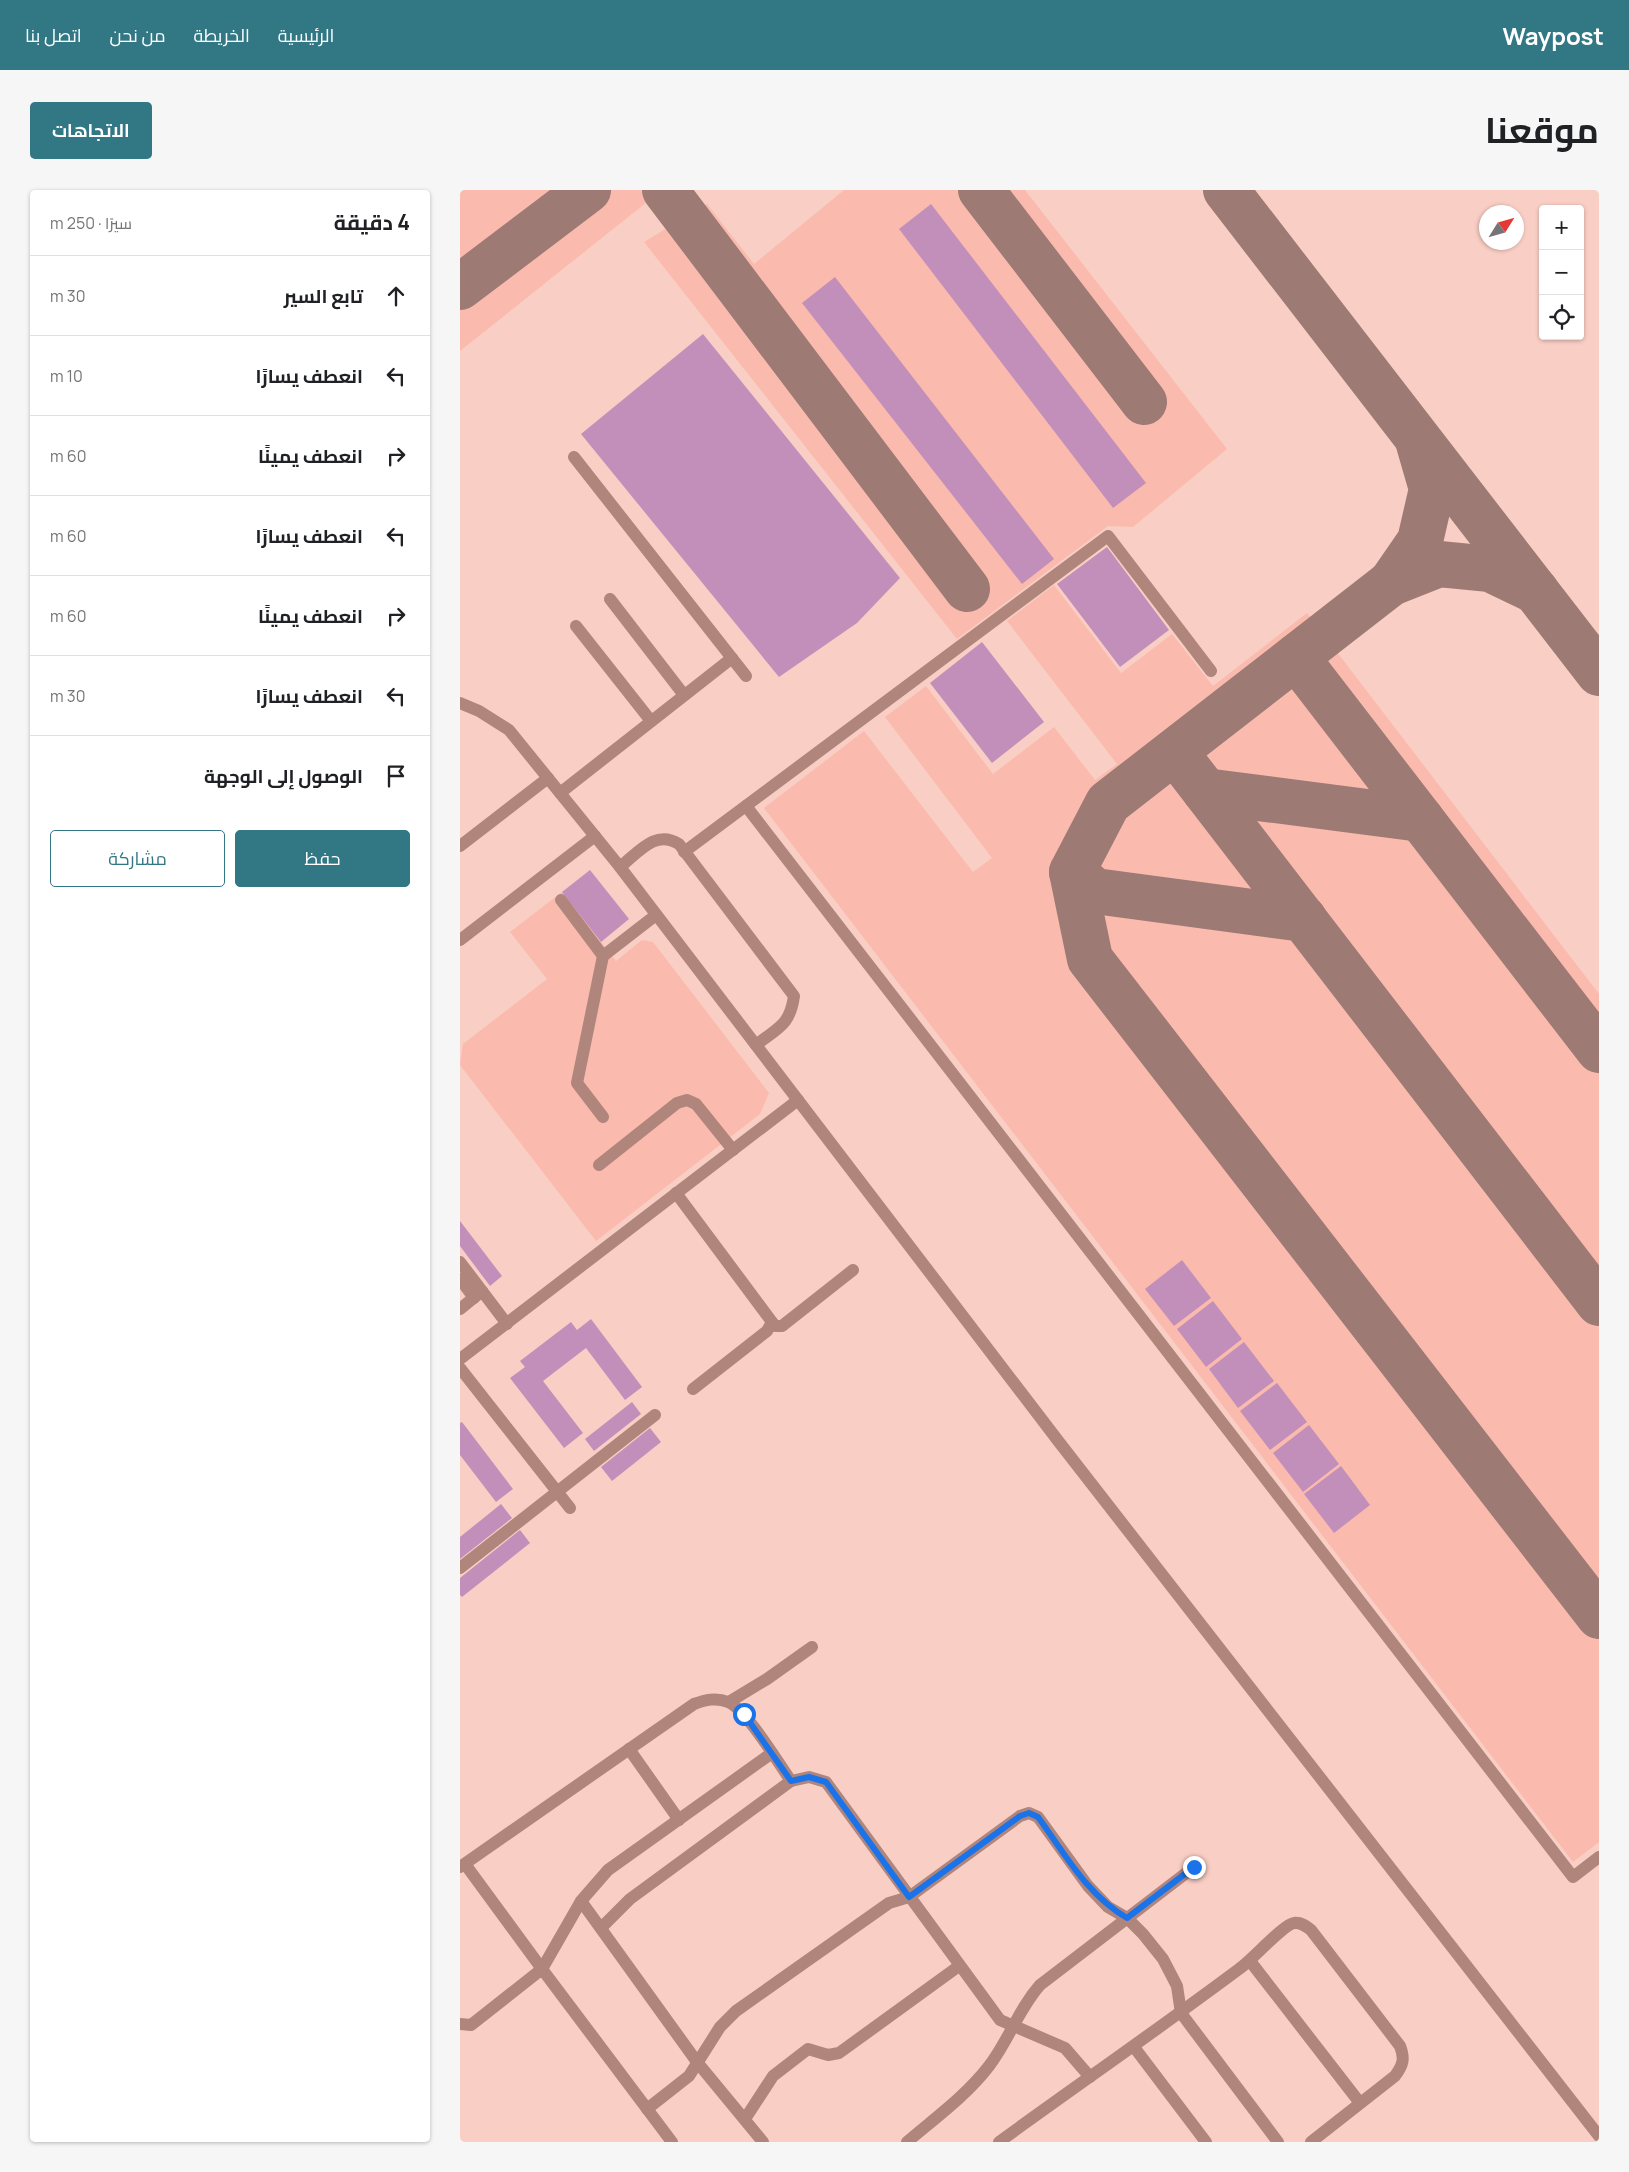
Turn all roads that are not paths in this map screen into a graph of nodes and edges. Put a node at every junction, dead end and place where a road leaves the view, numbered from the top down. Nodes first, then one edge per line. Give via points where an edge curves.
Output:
1 (574, 457) dead end
2 (610, 599) dead end
3 (576, 626) dead end
4 (732, 658) junction
5 (1210, 671) dead end
6 (746, 676) dead end
7 (684, 695) junction
8 (460, 704) edge
9 (651, 722) junction
10 (548, 778) junction
11 (560, 793) junction
12 (746, 806) junction
13 (595, 836) junction
14 (460, 846) edge
15 (684, 852) junction
16 (620, 867) junction
17 (560, 900) dead end
18 (656, 915) junction
19 (460, 940) edge
20 (603, 956) junction
21 (756, 1045) junction
22 (798, 1100) junction
23 (603, 1117) dead end
24 (732, 1150) junction
25 (599, 1165) dead end
26 (676, 1193) junction
27 (460, 1262) edge
28 (853, 1270) dead end
29 (460, 1279) edge
30 (478, 1294) junction
31 (460, 1309) edge
32 (772, 1322) junction
33 (506, 1324) junction
34 (460, 1359) edge
35 (460, 1368) edge
36 (693, 1389) dead end
37 (655, 1415) dead end
38 (558, 1493) junction
39 (570, 1508) dead end
40 (460, 1568) edge
41 (812, 1647) dead end
42 (729, 1702) junction
43 (629, 1749) junction
44 (772, 1753) junction
45 (791, 1781) junction
46 (679, 1820) junction
47 (1599, 1858) edge
48 (463, 1866) edge
49 (1194, 1867) dead end
50 (909, 1897) junction
51 (581, 1901) junction
52 (1127, 1918) junction
53 (601, 1928) junction
54 (1250, 1961) junction
55 (959, 1966) junction
56 (542, 1969) junction
57 (1181, 2013) junction
58 (460, 2024) edge
59 (1012, 2027) junction
60 (1134, 2047) junction
61 (697, 2062) junction
62 (1090, 2076) junction
63 (1360, 2103) junction
64 (647, 2109) junction
65 (744, 2120) junction
66 (1599, 2136) edge
67 (672, 2142) edge
68 (763, 2142) edge
69 (907, 2142) edge
70 (999, 2142) edge
71 (1206, 2142) edge
72 (1278, 2142) edge
73 (1311, 2142) edge

1 - 4 street
2 - 7 street
3 - 9 street
4 - 6 street
4 - 7 street
5 - 12 street via 1108,536
7 - 9 street
8 - 10 street via 479,711 509,730
9 - 11 street
10 - 11 street
10 - 14 street
11 - 13 street
12 - 15 street
12 - 47 street via 1573,1877
13 - 16 street
13 - 19 street
15 - 16 street via 669,838 656,839
15 - 21 street via 794,996 787,1021
16 - 18 street
17 - 20 street
18 - 20 street
18 - 21 street
20 - 23 street via 577,1083
21 - 22 street
22 - 24 street
22 - 66 street via 1059,1442
24 - 25 street via 696,1104 687,1100 677,1103
24 - 26 street
26 - 32 street
26 - 33 street
27 - 30 street
28 - 32 street via 782,1326 775,1326
29 - 30 street
30 - 31 street
30 - 33 street
32 - 36 street via 767,1331
33 - 34 street
35 - 38 street
37 - 38 street
38 - 39 street
38 - 40 street
41 - 42 street
42 - 43 street via 710,1699 694,1704
42 - 44 street via 744,1714
43 - 46 street
43 - 48 street
44 - 45 street
44 - 46 street
45 - 50 street via 809,1777 826,1782
45 - 53 street via 630,1899
46 - 51 street via 608,1870
48 - 56 street
49 - 52 street
50 - 52 street via 1020,1816 1029,1813 1038,1817 1088,1886 1108,1907
50 - 55 street
50 - 61 street via 888,1903 736,2011 720,2027
51 - 53 street
51 - 56 street
52 - 57 street via 1163,1959 1177,1986
52 - 59 street via 1040,1985 1025,2001
53 - 61 street
54 - 57 street
54 - 63 street
54 - 63 street via 1288,1925 1303,1924 1311,1930 1404,2055 1395,2076
55 - 59 street via 1000,2020
55 - 65 street via 839,2053 808,2049 772,2076
56 - 58 street via 471,2025
56 - 64 street
57 - 60 street
57 - 72 street
59 - 62 street via 1065,2048
59 - 69 street via 990,2065 975,2083
60 - 62 street
60 - 71 street
61 - 64 street via 689,2076
61 - 65 street
62 - 70 street
63 - 73 street
64 - 67 street
65 - 68 street

